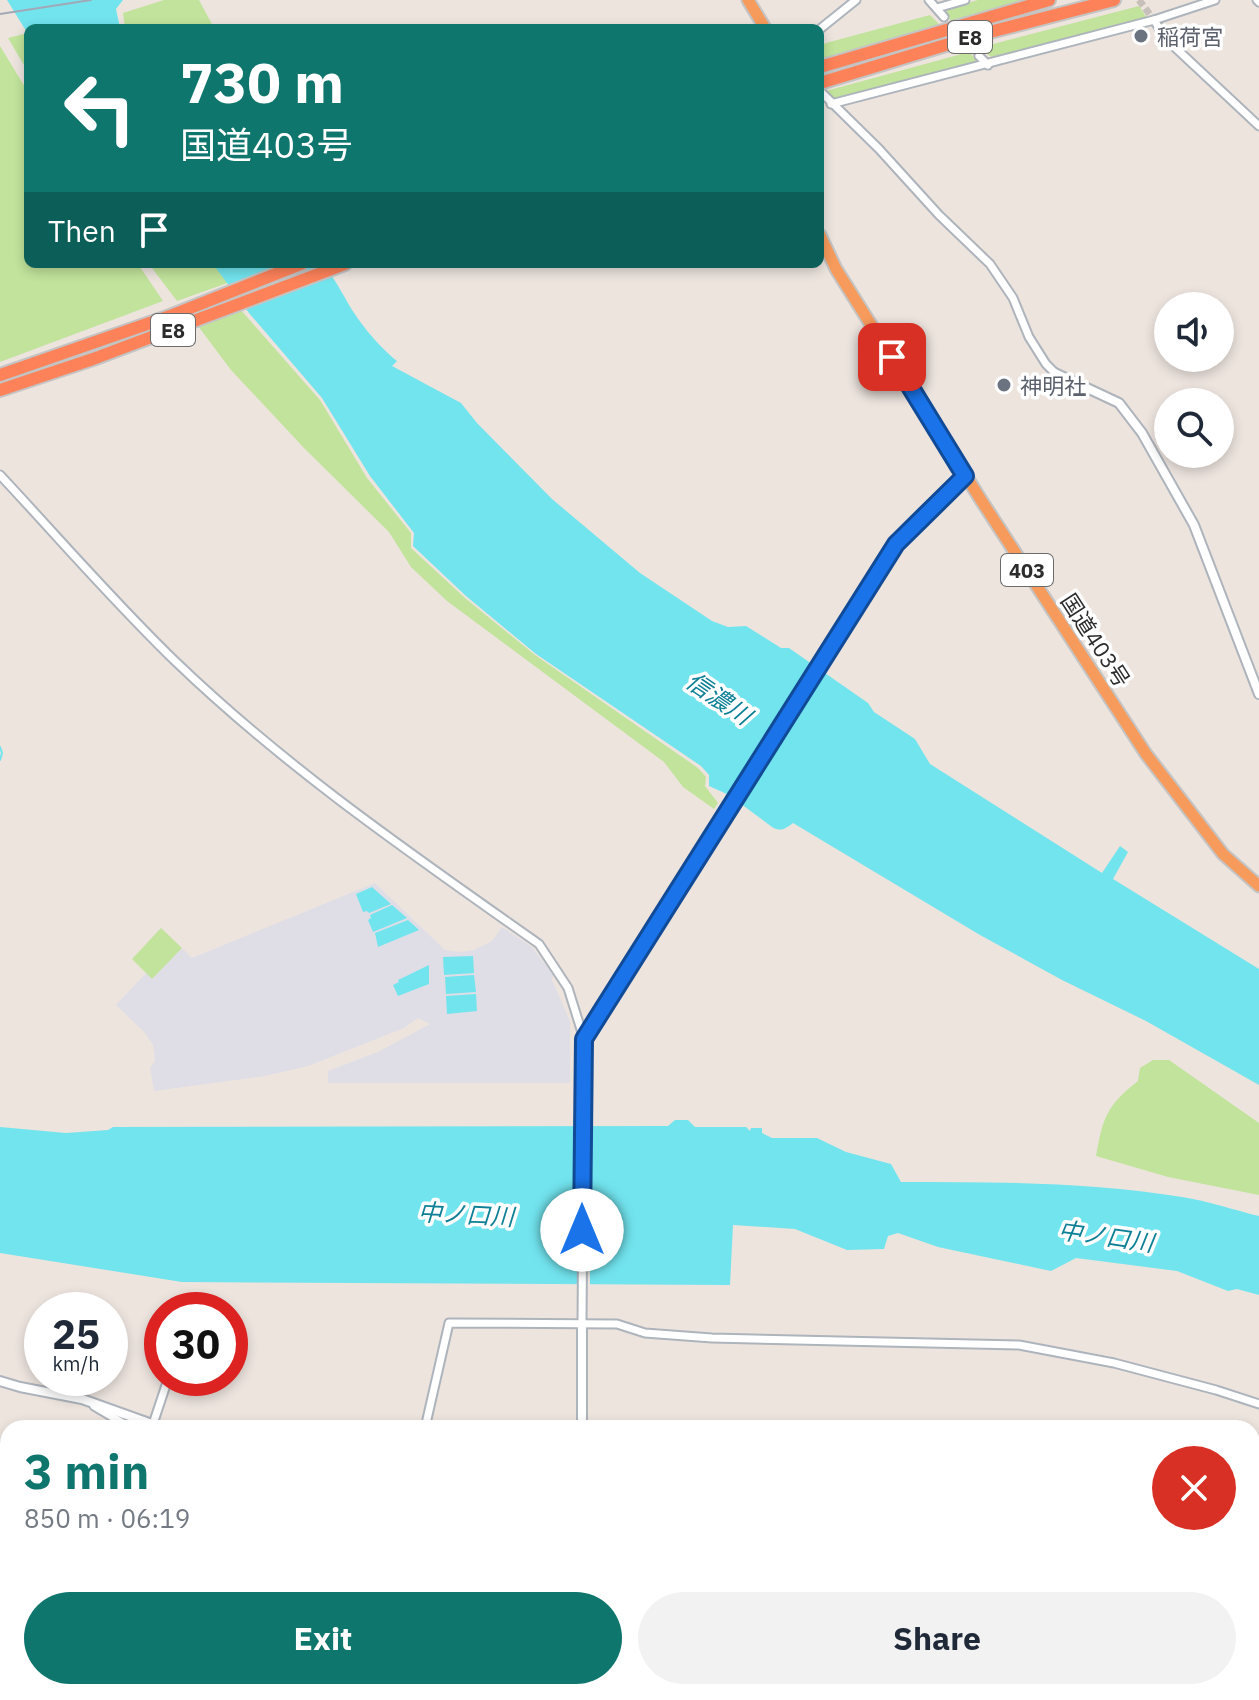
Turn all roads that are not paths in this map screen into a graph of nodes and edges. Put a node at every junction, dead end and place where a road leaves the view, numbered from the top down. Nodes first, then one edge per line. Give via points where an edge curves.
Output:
1 (748, 0) edge
2 (856, 0) edge
3 (929, 0) edge
4 (965, 0) edge
5 (1049, 0) edge
6 (1114, 0) edge
7 (1215, 0) edge
8 (937, 8) junction
9 (944, 17) dead end
10 (1154, 20) junction
11 (763, 24) edge
12 (824, 26) edge
13 (979, 56) tunnel mouth
14 (824, 65) edge
15 (988, 65) junction
16 (824, 84) edge
17 (824, 89) edge
18 (831, 104) junction
19 (1259, 126) edge
20 (824, 244) edge
21 (291, 268) edge
22 (334, 268) edge
23 (1055, 373) joint
24 (0, 375) edge
25 (0, 390) edge
26 (0, 475) edge
27 (965, 476) junction
28 (1259, 694) edge
29 (1259, 886) edge
30 (584, 1039) junction
31 (582, 1324) junction
32 (0, 1381) edge
33 (162, 1396) edge
34 (82, 1399) junction
35 (1259, 1404) edge
36 (117, 1420) edge
37 (142, 1420) edge
38 (154, 1420) edge
39 (427, 1420) edge
40 (582, 1420) edge

1 - 11 highway
2 - 12 street
3 - 8 street
4 - 8 street
5 - 14 highway, E8
6 - 16 highway, E8 via 982,34
7 - 10 street
8 - 9 street
10 - 15 street
10 - 19 street via 1166,39
13 - 15 street
15 - 18 street
17 - 18 street
18 - 23 street via 990,264
20 - 27 highway, 国道403号 / 403
21 - 24 highway, E8
22 - 25 highway, E8
23 - 28 street via 1119,403 1142,433 1194,525
26 - 30 street via 174,660 259,736 386,837 539,944 568,988
27 - 29 highway, 国道403号 / 403 via 1163,780 1223,854
27 - 30 street via 896,544
30 - 31 street
31 - 35 street via 712,1338 1019,1345 1114,1363
31 - 39 street via 449,1323
31 - 40 street
32 - 34 street
33 - 38 street
34 - 36 street
34 - 37 street

